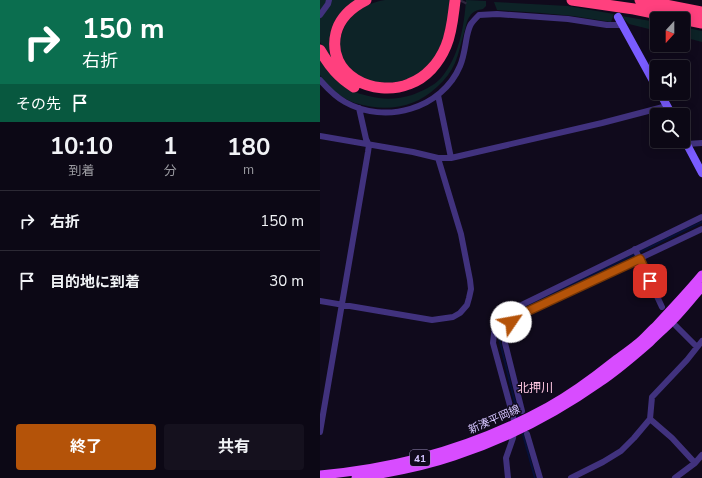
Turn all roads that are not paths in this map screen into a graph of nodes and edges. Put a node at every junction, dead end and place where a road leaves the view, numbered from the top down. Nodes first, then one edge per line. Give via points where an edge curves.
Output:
1 (329, 0) edge
2 (366, 0) edge
3 (572, 0) edge
4 (640, 0) edge
5 (663, 0) edge
6 (702, 10) edge
7 (320, 15) edge
8 (618, 16) dead end
9 (702, 23) edge
10 (623, 25) junction
11 (320, 50) edge
12 (650, 75) edge
13 (320, 80) edge
14 (438, 95) junction
15 (664, 100) edge
16 (667, 106) joint
17 (359, 108) junction
18 (320, 136) edge
19 (690, 141) edge
20 (702, 143) edge
21 (369, 145) junction
22 (689, 148) edge
23 (438, 158) junction
24 (451, 158) junction
25 (702, 173) edge
26 (702, 217) edge
27 (702, 229) edge
28 (635, 249) junction
29 (640, 259) junction
30 (702, 275) edge
31 (702, 287) edge
32 (320, 301) edge
33 (342, 305) junction
34 (662, 307) dead end
35 (505, 317) junction
36 (511, 322) junction
37 (676, 326) dead end
38 (702, 341) edge
39 (697, 347) junction
40 (522, 411) dead end
41 (650, 419) junction
42 (515, 428) junction
43 (320, 432) edge
44 (527, 434) dead end
45 (702, 455) edge
46 (694, 463) junction
47 (320, 474) edge
48 (356, 478) edge
49 (508, 478) edge
50 (540, 478) edge
51 (571, 478) edge
52 (674, 478) edge

1 - 7 street
2 - 11 highway via 351,9 340,23 335,39 336,54 343,68 355,80 372,87 389,88 416,81 436,63 446,46 458,2 459,19 455,39 444,64 432,78 408,92 390,96 367,92 346,82 327,62
3 - 9 highway
4 - 6 highway
5 - 6 highway
8 - 10 street
10 - 12 street
10 - 14 street via 497,14 479,15 470,25 460,66 451,82
13 - 17 street via 345,102
14 - 17 street via 429,102 402,112 388,113
14 - 24 street
15 - 16 street
16 - 24 street
17 - 21 street
18 - 21 street
19 - 20 street
21 - 23 street
21 - 33 street
22 - 25 street
23 - 24 street
23 - 33 street via 461,234 470,280 471,289 466,305 460,313 452,317 432,320
26 - 28 street
27 - 29 street
28 - 29 street
28 - 35 street via 507,312
29 - 34 street
29 - 36 street via 524,313
30 - 42 main road, 新湊平岡線 / 41 via 638,344 596,376
31 - 42 main road, 新湊平岡線 / 41 via 672,321 601,382 558,409
32 - 33 street
33 - 43 street
35 - 36 street
35 - 42 street via 499,320 493,343
36 - 40 street via 505,332 505,343
37 - 39 street
38 - 39 street
39 - 41 street via 652,397
41 - 46 street via 672,438
41 - 51 street via 621,451
42 - 47 main road, 新湊平岡線 / 41 via 420,458 377,468
42 - 48 main road, 新湊平岡線 / 41 via 494,441 455,456 390,473
42 - 49 street via 506,458
44 - 50 street
45 - 46 street
46 - 52 street

